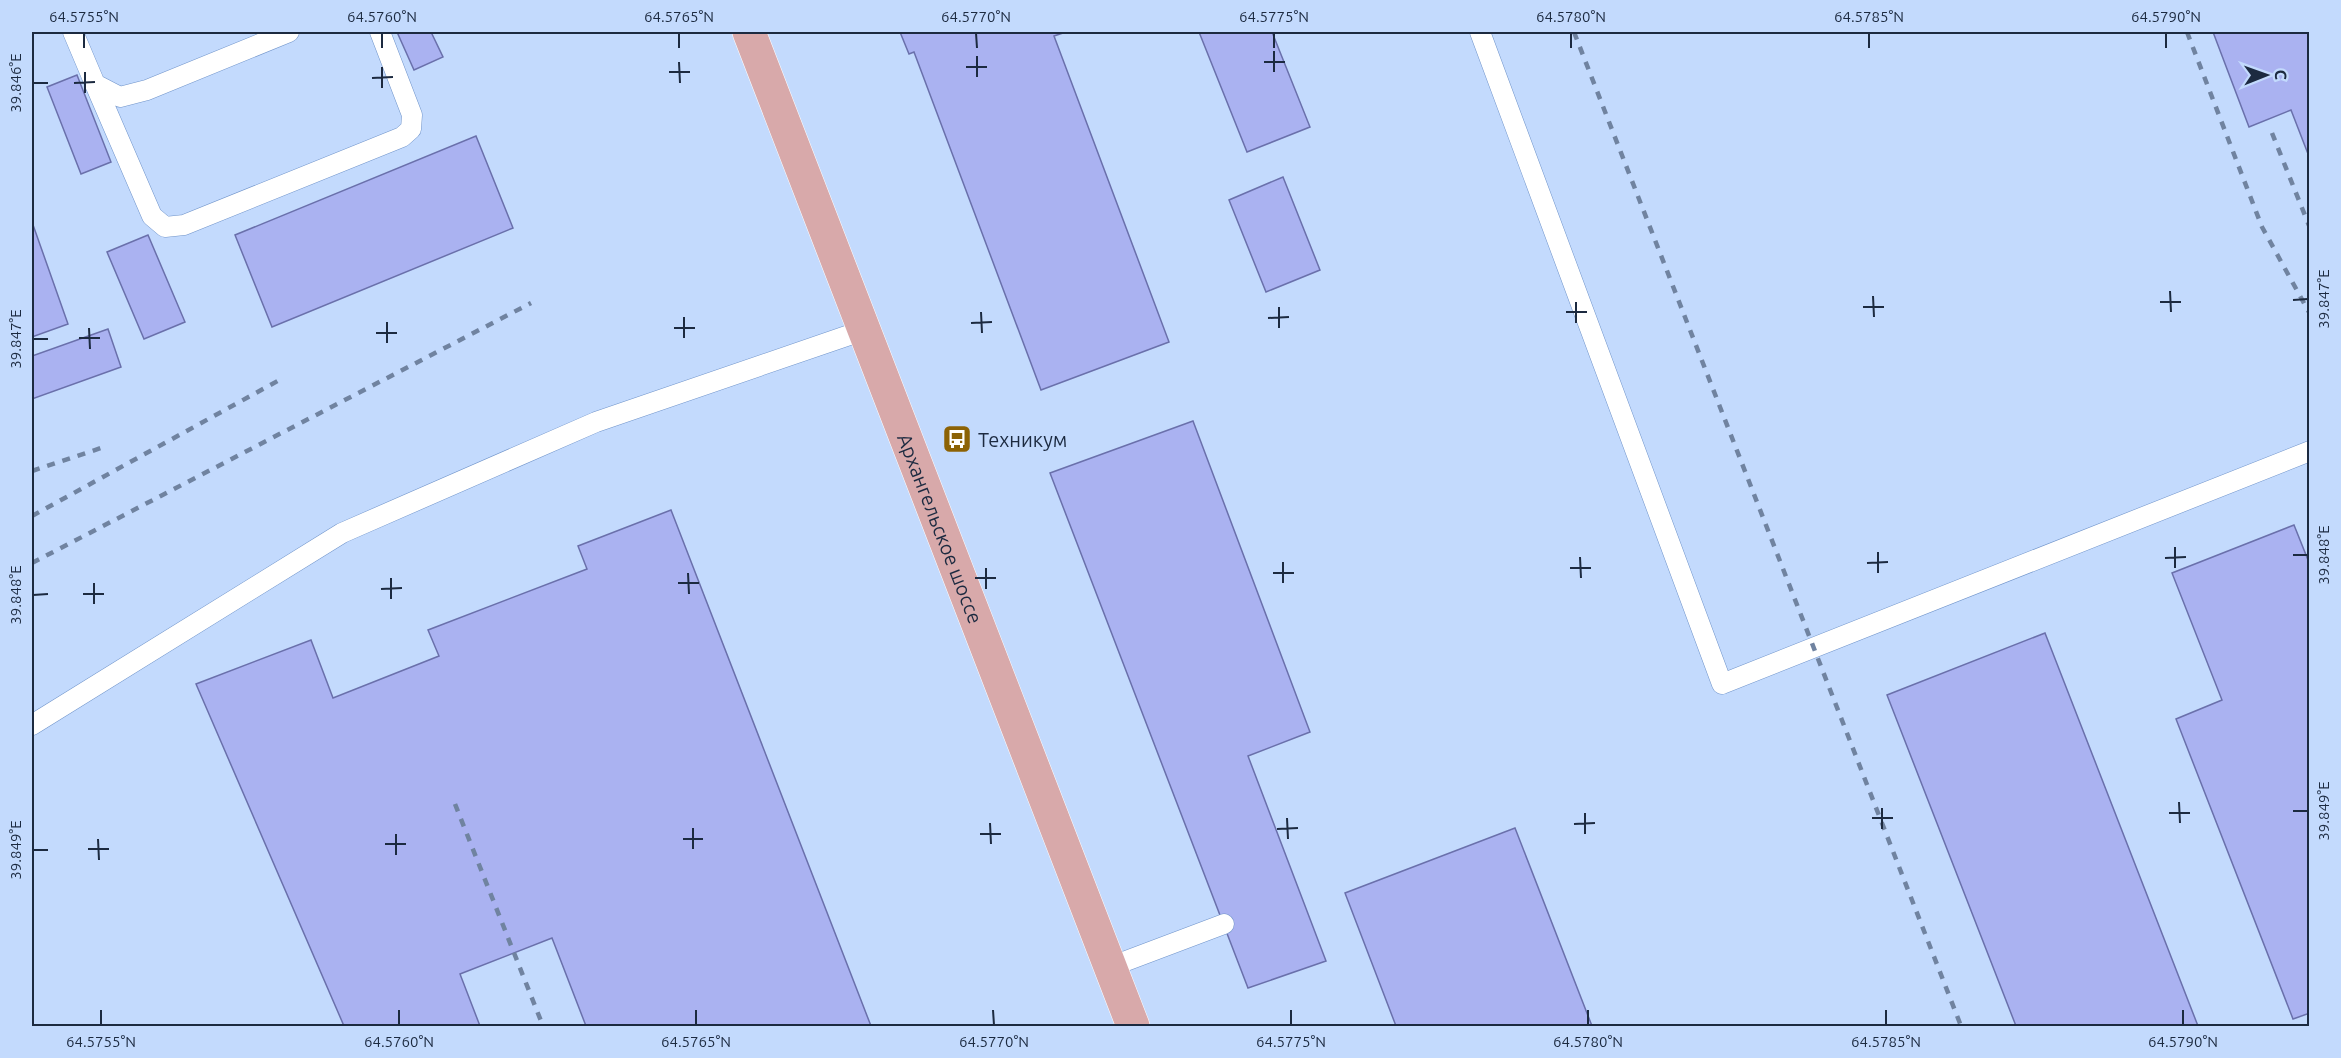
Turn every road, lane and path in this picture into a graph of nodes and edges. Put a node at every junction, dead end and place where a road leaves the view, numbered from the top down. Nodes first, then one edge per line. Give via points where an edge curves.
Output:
1 (73, 32) edge
2 (289, 32) edge
3 (380, 32) edge
4 (749, 32) edge
5 (1480, 32) edge
6 (95, 84) junction
7 (864, 330) junction
8 (2310, 451) edge
9 (32, 725) edge
10 (1224, 924) dead end
11 (1110, 967) junction
12 (1132, 1026) edge

1 - 6 lane
2 - 6 lane via 147,90 120,97
3 - 6 lane via 412,115 411,129 402,137 184,225 165,227 152,216
4 - 7 main road, Архангельское шоссе
5 - 8 lane via 1722,684
7 - 9 lane via 596,422 342,533
7 - 11 main road, Архангельское шоссе
10 - 11 lane
11 - 12 main road, Архангельское шоссе

